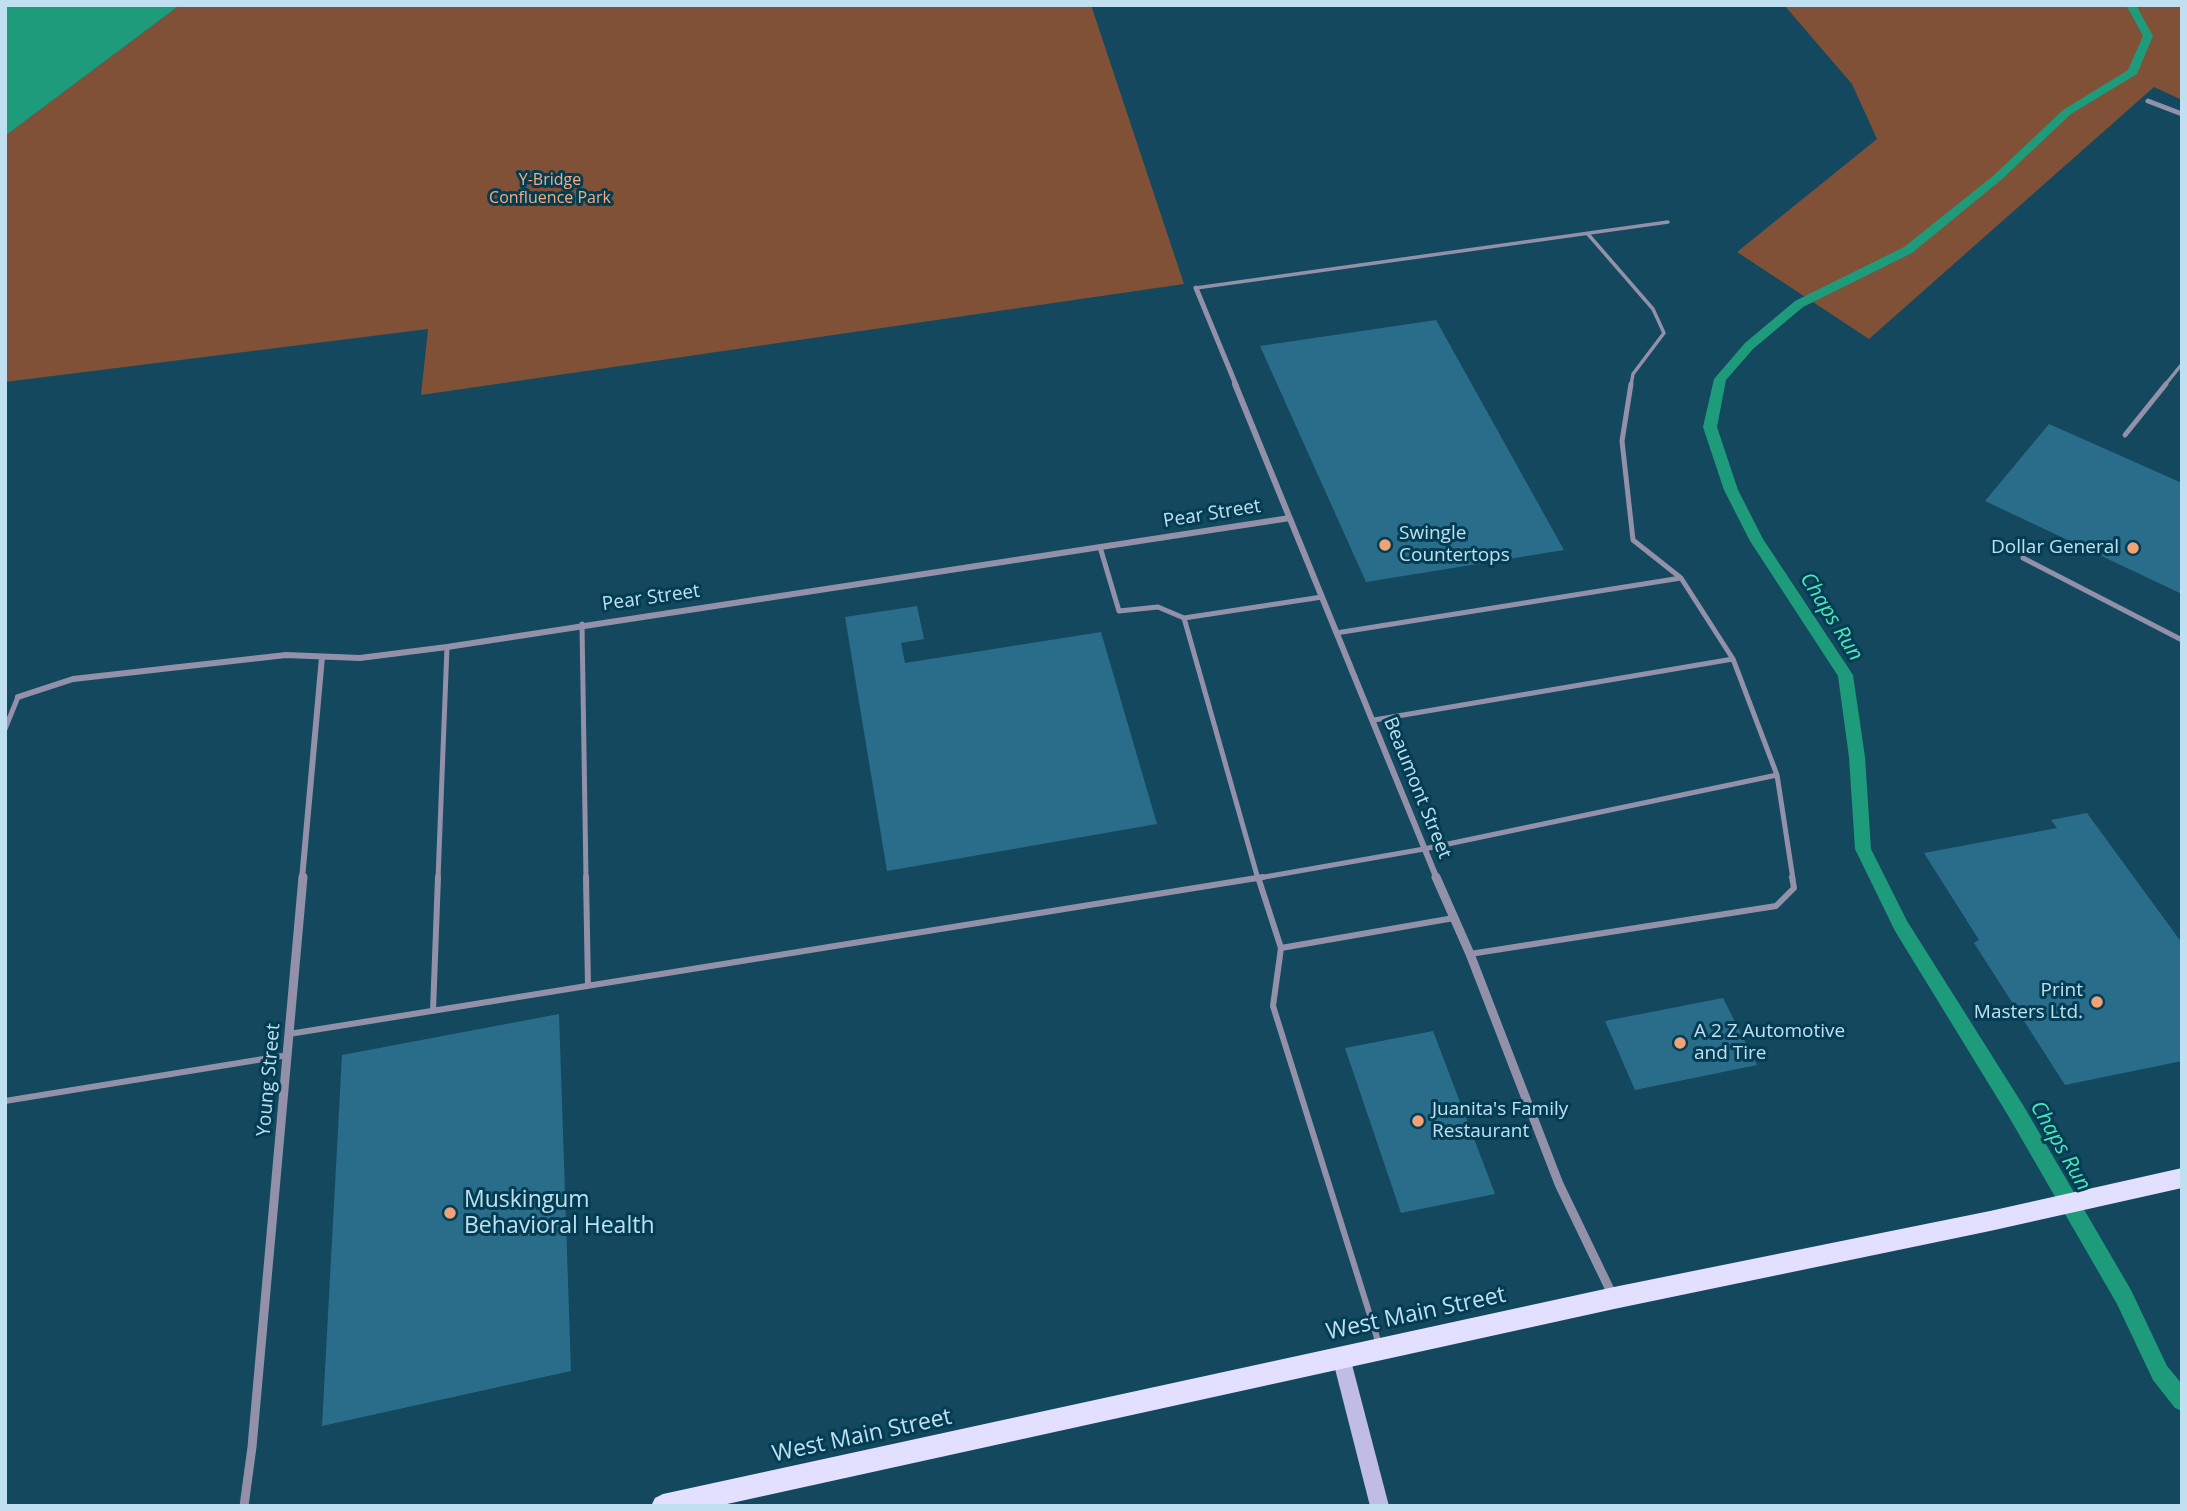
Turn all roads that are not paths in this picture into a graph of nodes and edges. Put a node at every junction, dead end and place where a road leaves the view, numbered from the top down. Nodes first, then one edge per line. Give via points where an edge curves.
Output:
1 (2148, 101) dead end
2 (2182, 114) edge
3 (1668, 222) dead end
4 (1587, 233) junction
5 (1196, 288) joint
6 (2182, 364) edge
7 (2125, 435) dead end
8 (1290, 518) junction
9 (1100, 547) junction
10 (2022, 558) dead end
11 (1681, 578) junction
12 (1322, 597) junction
13 (1184, 618) junction
14 (582, 624) junction
15 (1336, 632) junction
16 (2182, 640) edge
17 (447, 647) junction
18 (322, 657) junction
19 (1733, 659) junction
20 (18, 697) joint
21 (1374, 720) junction
22 (5, 729) edge
23 (1777, 775) junction
24 (1424, 849) junction
25 (1258, 878) junction
26 (1455, 918) junction
27 (1281, 948) junction
28 (1470, 954) junction
29 (588, 986) junction
30 (433, 1010) junction
31 (289, 1034) junction
32 (288, 1055) junction
33 (5, 1101) edge
34 (2182, 1178) edge
35 (1614, 1298) junction
36 (1381, 1350) junction
37 (1341, 1357) junction
38 (244, 1506) edge
39 (663, 1506) edge
40 (1380, 1506) edge

1 - 2 street
3 - 4 lane
4 - 5 lane
4 - 11 lane via 1653,309 1664,333 1633,374 1622,441 1633,540
5 - 8 street, Beaumont Street
6 - 7 lane
8 - 9 street, Pear Street
8 - 12 street, Beaumont Street
9 - 13 lane via 1119,611 1158,607
9 - 14 street, Pear Street
10 - 16 lane
11 - 15 lane
11 - 19 lane
12 - 13 lane
12 - 15 street, Beaumont Street
13 - 25 lane
14 - 17 street, Pear Street
14 - 29 lane
15 - 21 street, Beaumont Street
17 - 18 street, Pear Street via 360,658
17 - 30 lane
18 - 20 street, Pear Street via 286,655 73,679
18 - 31 street, Young Street
19 - 21 lane
19 - 23 lane
20 - 22 lane
21 - 24 street, Beaumont Street
23 - 24 lane
23 - 28 lane via 1794,888 1776,906
24 - 25 lane
24 - 26 street, Beaumont Street
25 - 27 lane
25 - 29 lane
26 - 27 lane
26 - 28 street, Beaumont Street
27 - 36 lane via 1273,1006
28 - 35 street, Beaumont Street via 1559,1184
29 - 30 lane
30 - 31 lane
31 - 32 street, Young Street
32 - 33 lane
32 - 38 street, Young Street
34 - 35 main road, West Main Street
35 - 36 main road, West Main Street
36 - 37 main road, West Main Street
37 - 39 main road, West Main Street
37 - 40 street

